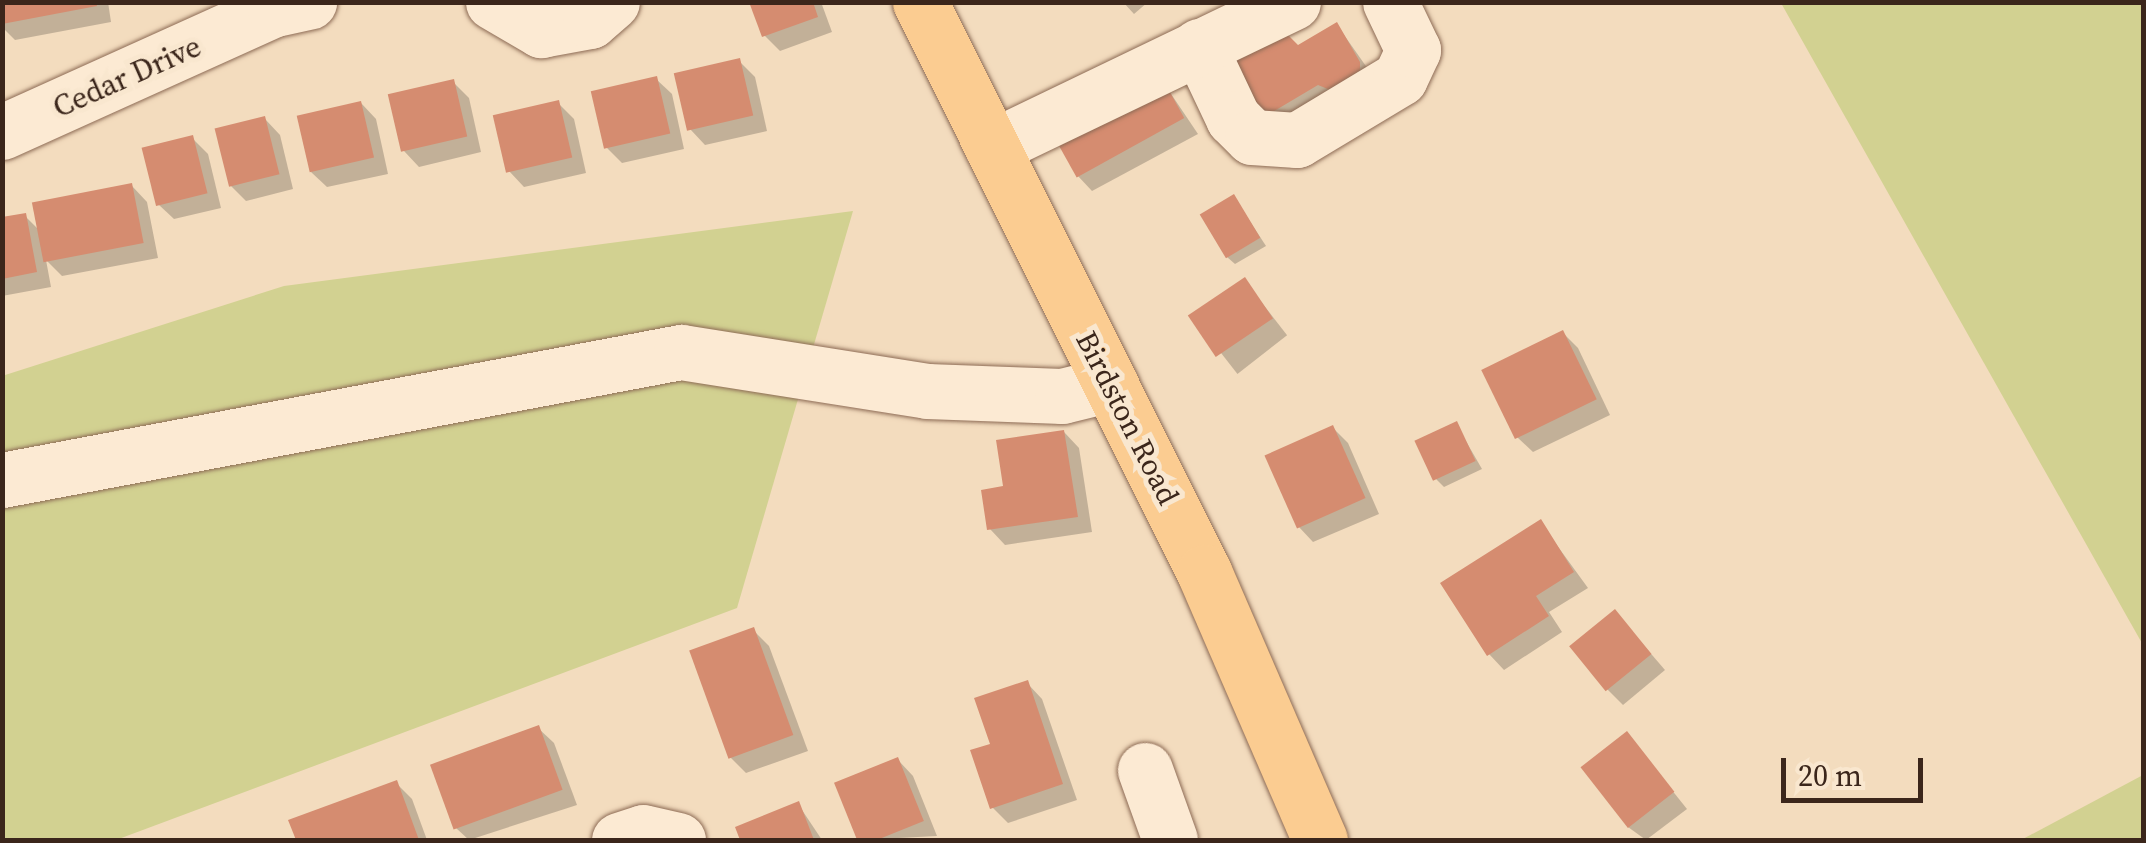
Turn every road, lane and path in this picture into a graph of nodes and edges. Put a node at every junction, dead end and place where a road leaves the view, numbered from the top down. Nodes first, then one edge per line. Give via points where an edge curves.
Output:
1 (308, 2) edge
2 (493, 2) edge
3 (612, 2) edge
4 (920, 2) edge
5 (1293, 2) edge
6 (1390, 2) edge
7 (1198, 46) junction
8 (2, 132) edge
9 (992, 148) junction
10 (1110, 384) junction
11 (2, 480) edge
12 (1145, 770) dead end
13 (618, 840) edge
14 (678, 840) edge
15 (1170, 840) edge
16 (1320, 840) edge

1 - 8 street, Cedar Drive via 275,10
2 - 3 street via 541,30 590,21
4 - 9 main road, Birdston Road
5 - 7 street
6 - 7 street via 1412,50 1400,78 1298,140 1252,136 1233,118
7 - 9 street
9 - 10 main road, Birdston Road
10 - 11 street via 1062,396 926,391 681,352
10 - 16 main road, Birdston Road via 1204,572
12 - 15 street
13 - 14 street via 643,832

